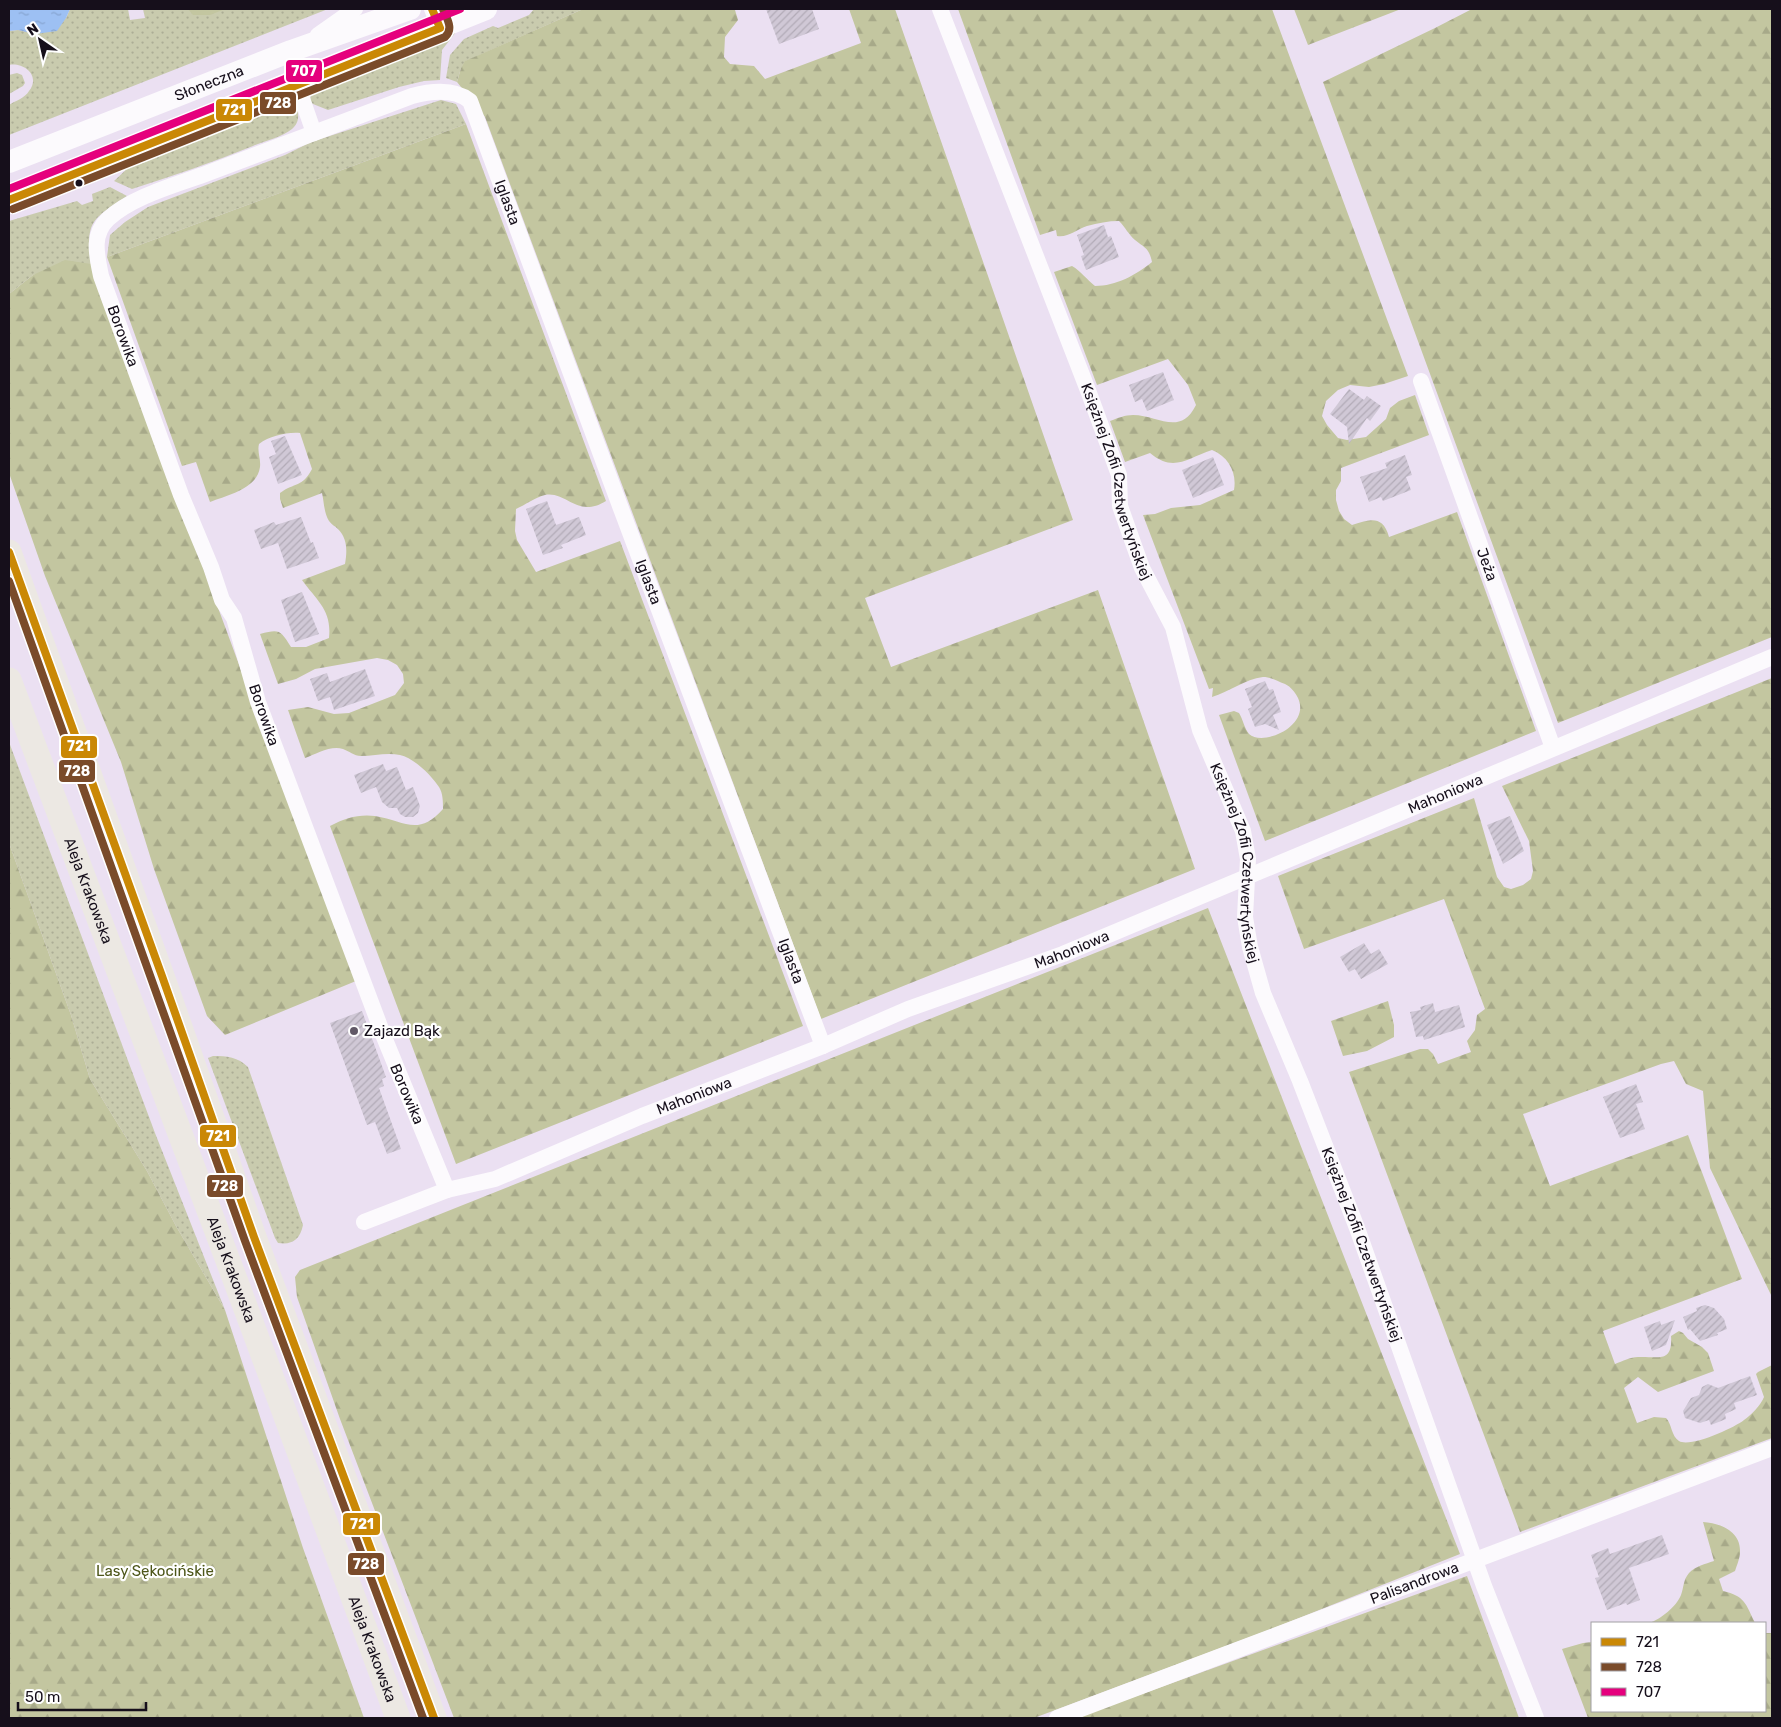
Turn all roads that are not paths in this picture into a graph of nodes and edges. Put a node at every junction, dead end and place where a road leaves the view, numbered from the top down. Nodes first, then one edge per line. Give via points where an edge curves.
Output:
1 (355, 9) edge
2 (410, 9) edge
3 (486, 9) edge
4 (940, 9) edge
5 (436, 18) edge
6 (291, 51) junction
7 (297, 84) junction
8 (314, 133) junction
9 (9, 162) edge
10 (9, 200) edge
11 (1421, 381) dead end
12 (9, 552) edge
13 (1772, 657) edge
14 (9, 680) edge
15 (1553, 748) junction
16 (1247, 878) junction
17 (823, 1046) junction
18 (447, 1190) junction
19 (364, 1222) dead end
20 (1772, 1448) edge
21 (1476, 1560) junction
22 (398, 1718) edge
23 (434, 1718) edge
24 (1057, 1718) edge
25 (1536, 1718) edge

1 - 6 street
2 - 6 main road, Słoneczna
3 - 5 main road
4 - 16 street, Księżnej Zofii Czetwertyńskiej via 1119,475 1120,506 1142,568 1173,627 1200,730 1243,832 1248,859
5 - 7 main road
6 - 9 main road, Słoneczna
7 - 8 street
7 - 10 main road
8 - 17 street, Iglasta via 426,92 464,96 470,101
8 - 18 street, Borowika via 137,200 107,220 97,236 96,255 181,495 222,600 234,618 258,702 384,1037
11 - 15 street, Jeża
12 - 23 main road via 254,1237
13 - 15 street, Mahoniowa
14 - 22 main road, Aleja Krakowska
15 - 16 street, Mahoniowa
16 - 17 street, Mahoniowa via 1063,954 908,1009
16 - 21 street, Księżnej Zofii Czetwertyńskiej via 1245,917 1263,993 1357,1228
17 - 18 street, Mahoniowa via 642,1116 495,1179
18 - 19 street, Mahoniowa
20 - 21 street, Palisandrowa
21 - 24 street, Palisandrowa
21 - 25 street, Księżnej Zofii Czetwertyńskiej

